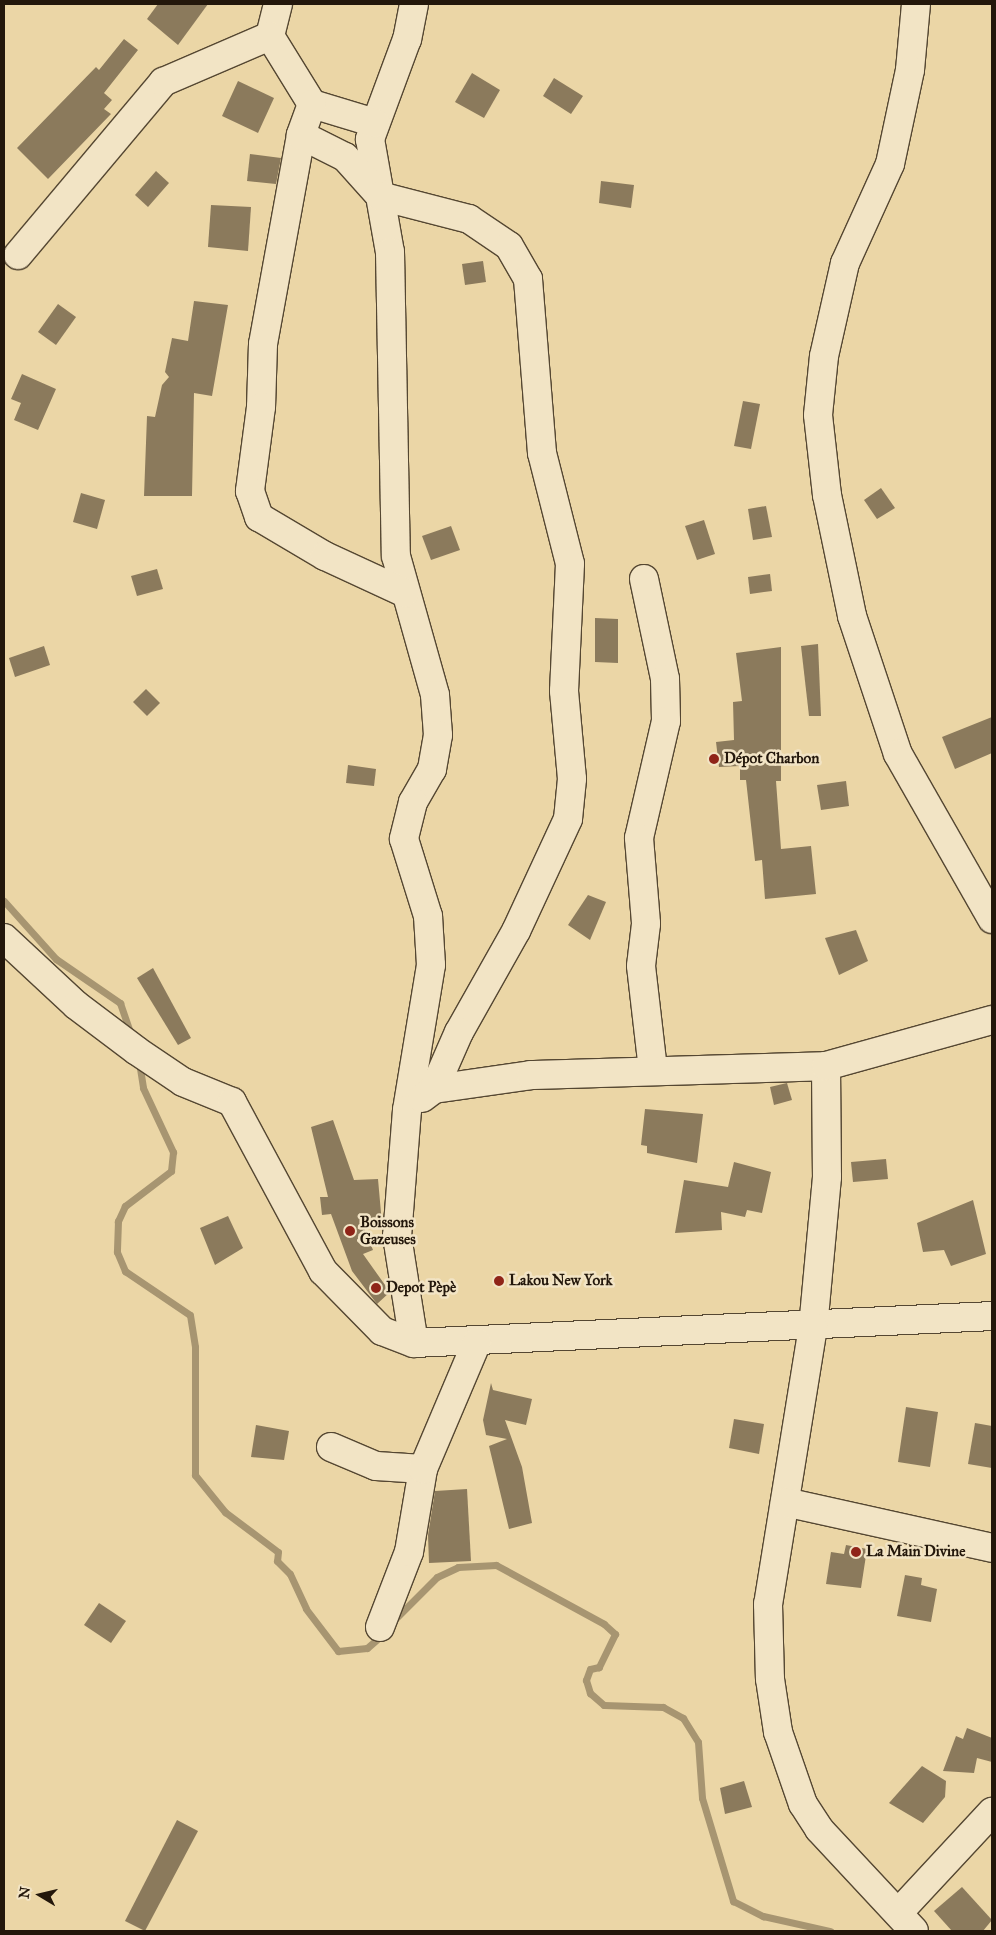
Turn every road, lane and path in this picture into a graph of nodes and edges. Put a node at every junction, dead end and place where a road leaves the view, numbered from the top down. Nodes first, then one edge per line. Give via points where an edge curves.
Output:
1 (278, 4) edge
2 (414, 4) edge
3 (916, 4) edge
4 (270, 36) junction
5 (312, 104) junction
6 (374, 123) junction
7 (301, 135) junction
8 (380, 196) junction
9 (18, 254) dead end
10 (644, 579) dead end
11 (405, 593) junction
12 (992, 919) edge
13 (4, 938) edge
14 (992, 1020) edge
15 (826, 1066) junction
16 (653, 1070) junction
17 (434, 1089) junction
18 (407, 1110) junction
19 (992, 1316) edge
20 (813, 1327) junction
21 (477, 1342) junction
22 (414, 1343) junction
23 (331, 1447) dead end
24 (423, 1469) junction
25 (786, 1502) junction
26 (992, 1548) edge
27 (380, 1627) dead end
28 (992, 1812) edge
29 (906, 1922) edge

1 - 4 street
2 - 6 street via 406,39
3 - 12 street via 910,70 890,164 845,263 824,356 818,415 827,495 852,616 898,754
4 - 5 street
4 - 9 street via 163,82
5 - 6 street via 347,118
5 - 7 street
6 - 8 street via 370,139
7 - 8 street via 345,157
7 - 11 street via 263,344 261,407 250,491 259,517 325,556
8 - 11 street via 390,252 396,556
8 - 17 street via 468,219 509,246 528,279 542,453 570,564 564,691 572,778 568,819 516,931 458,1032
10 - 16 street via 666,679 666,721 639,838 646,924 641,966
11 - 18 street via 435,696 438,735 432,769 413,802 404,839 428,916 432,965
13 - 22 street via 76,1005 137,1052 184,1082 232,1102 323,1271 382,1331
14 - 15 street
15 - 16 street
15 - 20 street via 827,1177
16 - 17 street via 531,1075
17 - 18 street
18 - 22 street via 397,1236
19 - 20 street
20 - 21 street
20 - 25 street
21 - 22 street
21 - 24 street
23 - 24 street via 376,1466
24 - 27 street via 409,1552
25 - 26 street
25 - 29 street via 768,1604 770,1679 778,1732 803,1804 820,1829
28 - 29 street

